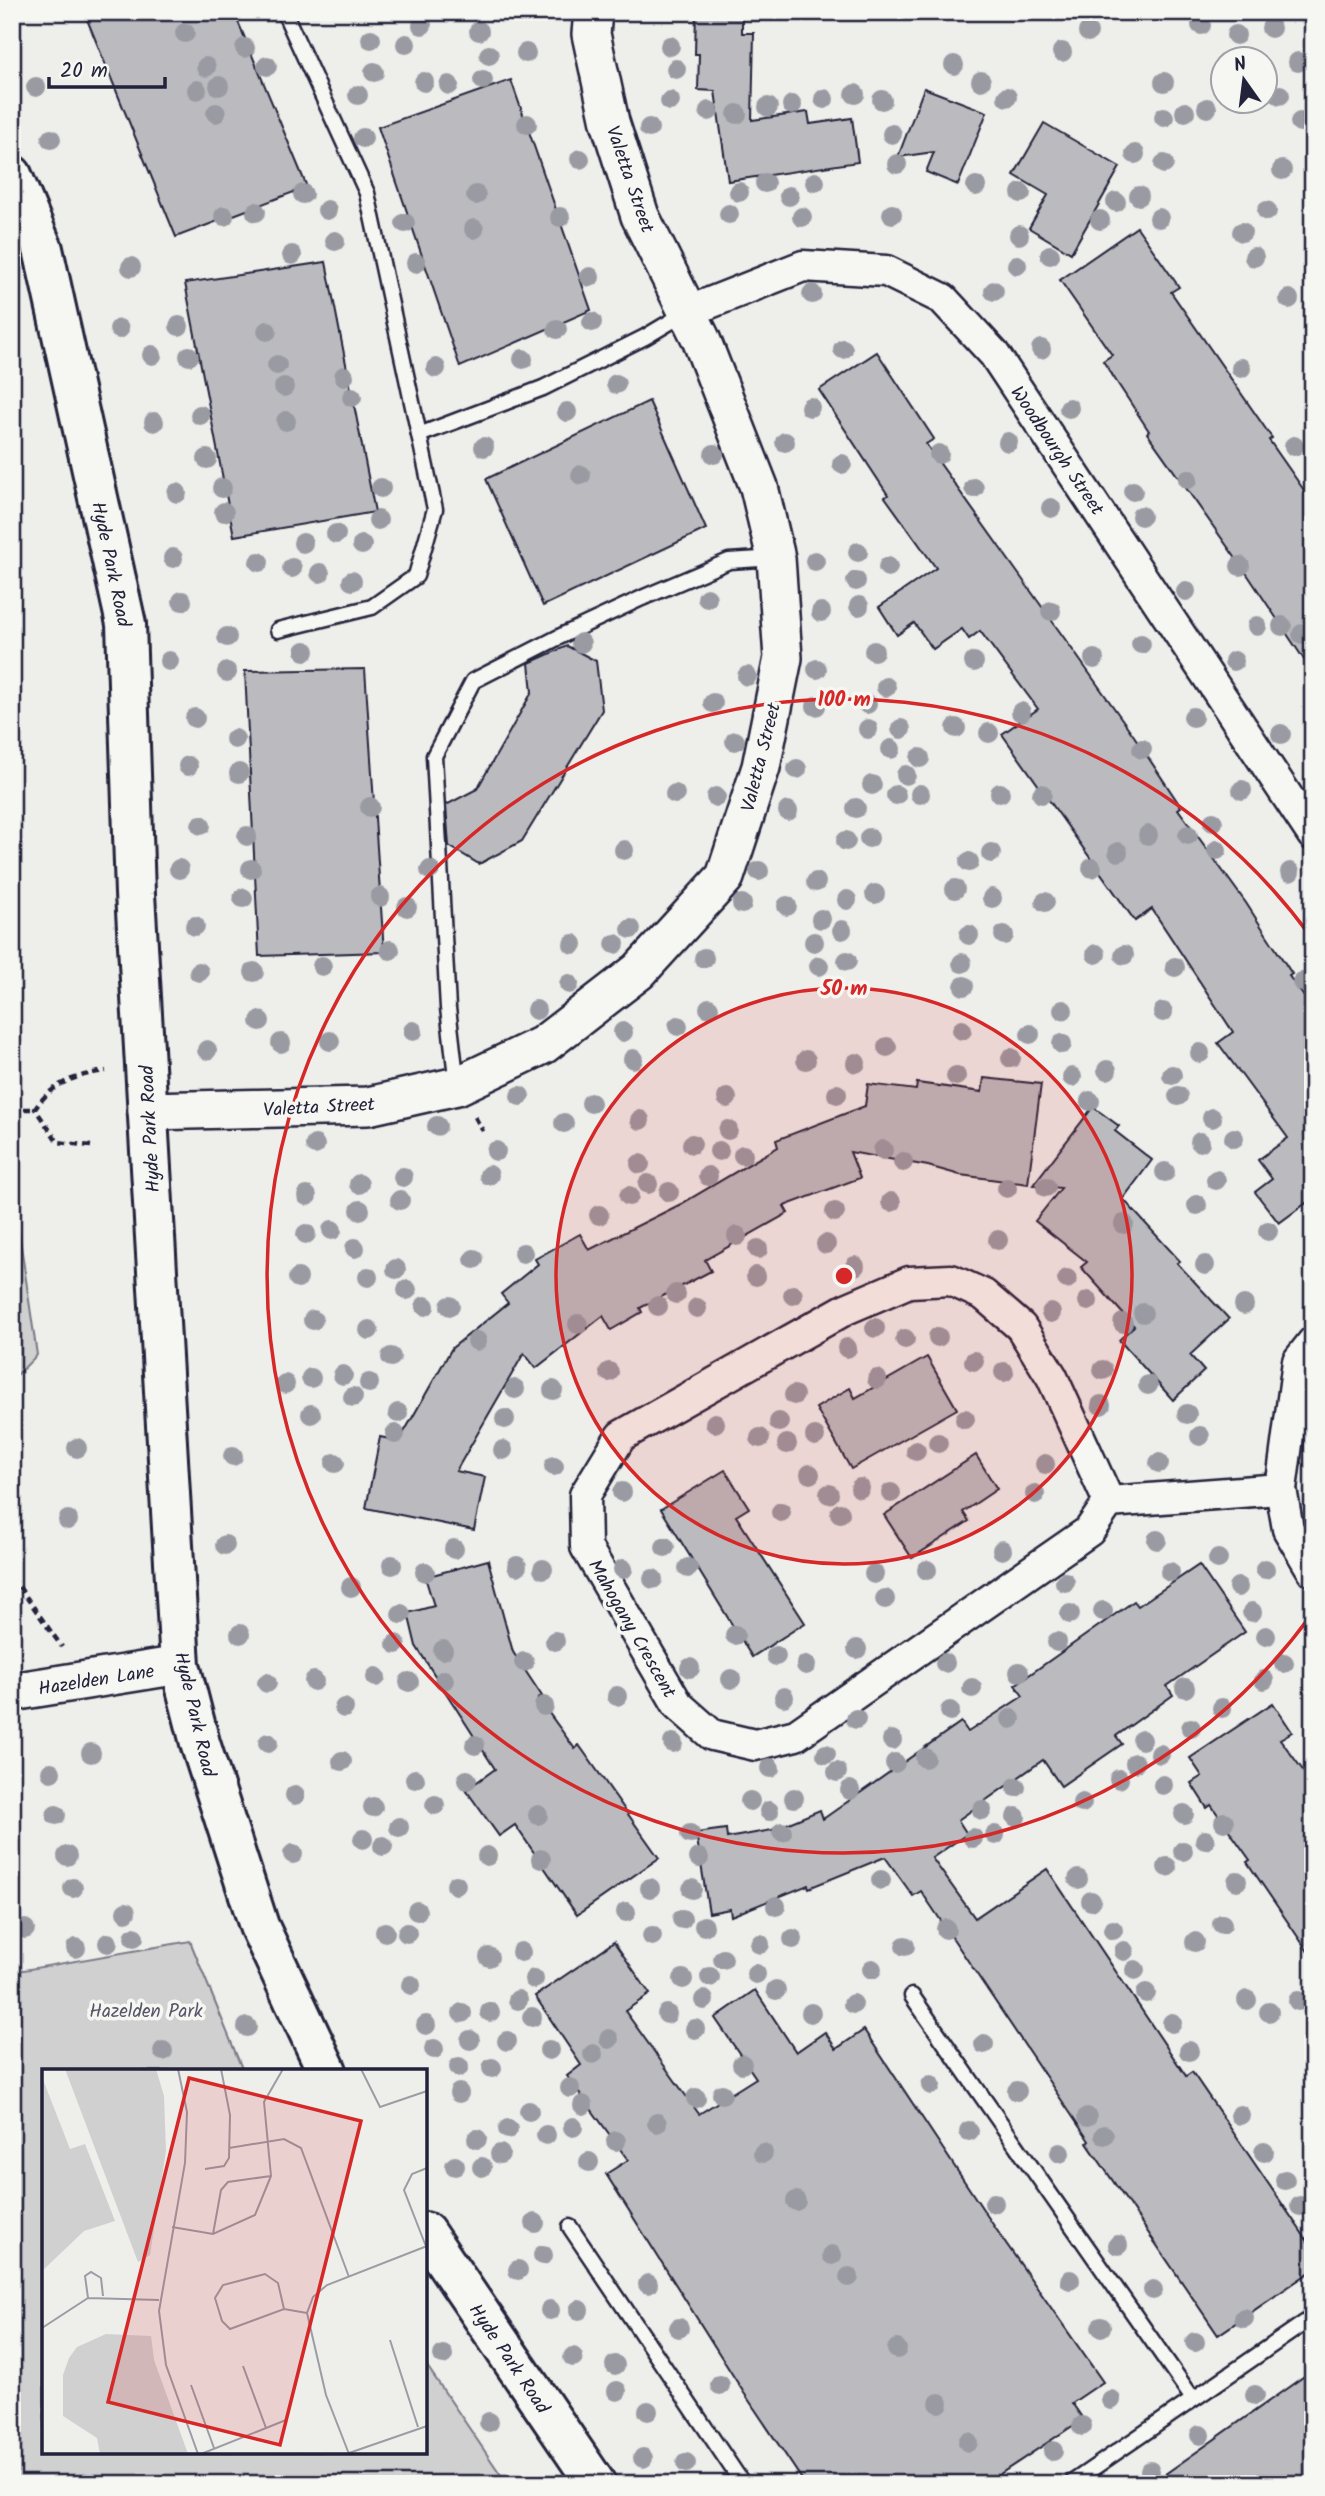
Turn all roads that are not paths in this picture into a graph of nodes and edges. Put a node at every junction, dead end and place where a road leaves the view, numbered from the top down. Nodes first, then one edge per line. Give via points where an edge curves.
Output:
1 (284, 12) edge
2 (593, 12) edge
3 (12, 175) edge
4 (687, 312) junction
5 (419, 435) junction
6 (776, 558) junction
7 (278, 630) dead end
8 (1313, 835) edge
9 (457, 1086) junction
10 (147, 1111) junction
11 (1313, 1342) edge
12 (1281, 1489) junction
13 (1109, 1502) junction
14 (1313, 1571) edge
15 (180, 1665) junction
16 (12, 1692) edge
17 (912, 1996) dead end
18 (326, 2069) edge
19 (570, 2227) dead end
20 (427, 2235) edge
21 (1313, 2317) edge
22 (1193, 2399) junction
23 (596, 2484) edge
24 (743, 2484) edge
25 (1070, 2484) edge

1 - 5 lane via 367,193
2 - 4 street, Valetta Street via 591,34 610,122 640,216
3 - 10 main road, Hyde Park Road via 43,249 127,624
4 - 5 lane via 543,388
4 - 6 street, Valetta Street via 759,487
4 - 8 street, Woodbourgh Street via 803,266 886,271 943,299 994,354
5 - 7 lane via 435,509 416,576 372,607
6 - 9 street, Valetta Street via 783,658 761,767 725,877 639,971 543,1045
6 - 9 lane via 729,561 579,627 473,681 434,756 448,1008
9 - 10 street, Valetta Street via 368,1107
10 - 15 main road, Hyde Park Road
11 - 12 street via 1298,1361
12 - 13 street
12 - 14 street via 1288,1529
13 - 13 street, Mahogany Crescent via 1089,1531 807,1727 755,1745 712,1735 678,1705 586,1547 585,1495 621,1436 846,1309 909,1282 951,1280 984,1295 1021,1326 1052,1377
15 - 16 street, Hazelden Lane
15 - 18 main road, Hyde Park Road via 259,1926
17 - 22 lane
19 - 24 lane
20 - 23 main road, Hyde Park Road
21 - 22 lane
22 - 25 lane

